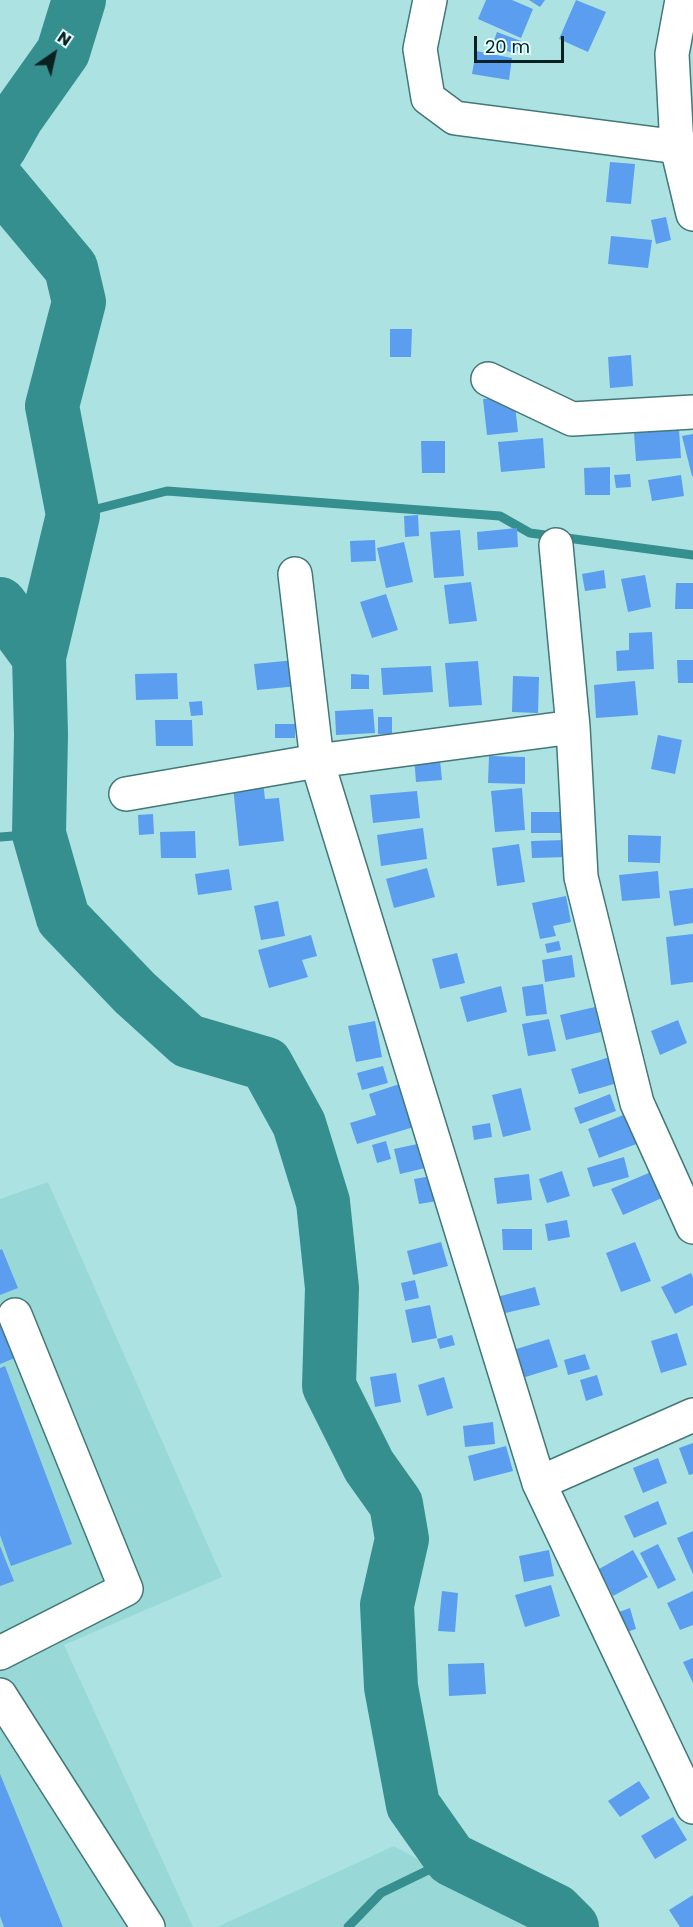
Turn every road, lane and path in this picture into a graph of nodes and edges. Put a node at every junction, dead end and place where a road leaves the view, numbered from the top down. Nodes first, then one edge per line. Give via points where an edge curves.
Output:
1 (430, 0) edge
2 (682, 0) edge
3 (685, 148) edge
4 (693, 214) edge
5 (488, 379) dead end
6 (693, 412) edge
7 (556, 545) dead end
8 (295, 574) dead end
9 (573, 727) junction
10 (317, 760) junction
11 (126, 794) dead end
12 (693, 1227) edge
13 (15, 1315) dead end
14 (693, 1415) edge
15 (539, 1483) junction
16 (0, 1653) edge
17 (0, 1695) edge
18 (693, 1807) edge
19 (147, 1927) edge

1 - 3 street via 420,49 428,98 455,118
2 - 3 street via 672,54
3 - 4 street
5 - 6 street via 572,419
7 - 9 street
8 - 10 street
9 - 10 street
9 - 12 street via 581,877 637,1103
10 - 11 street
10 - 15 street
13 - 16 street via 126,1589
14 - 15 street
15 - 18 street
17 - 19 street

